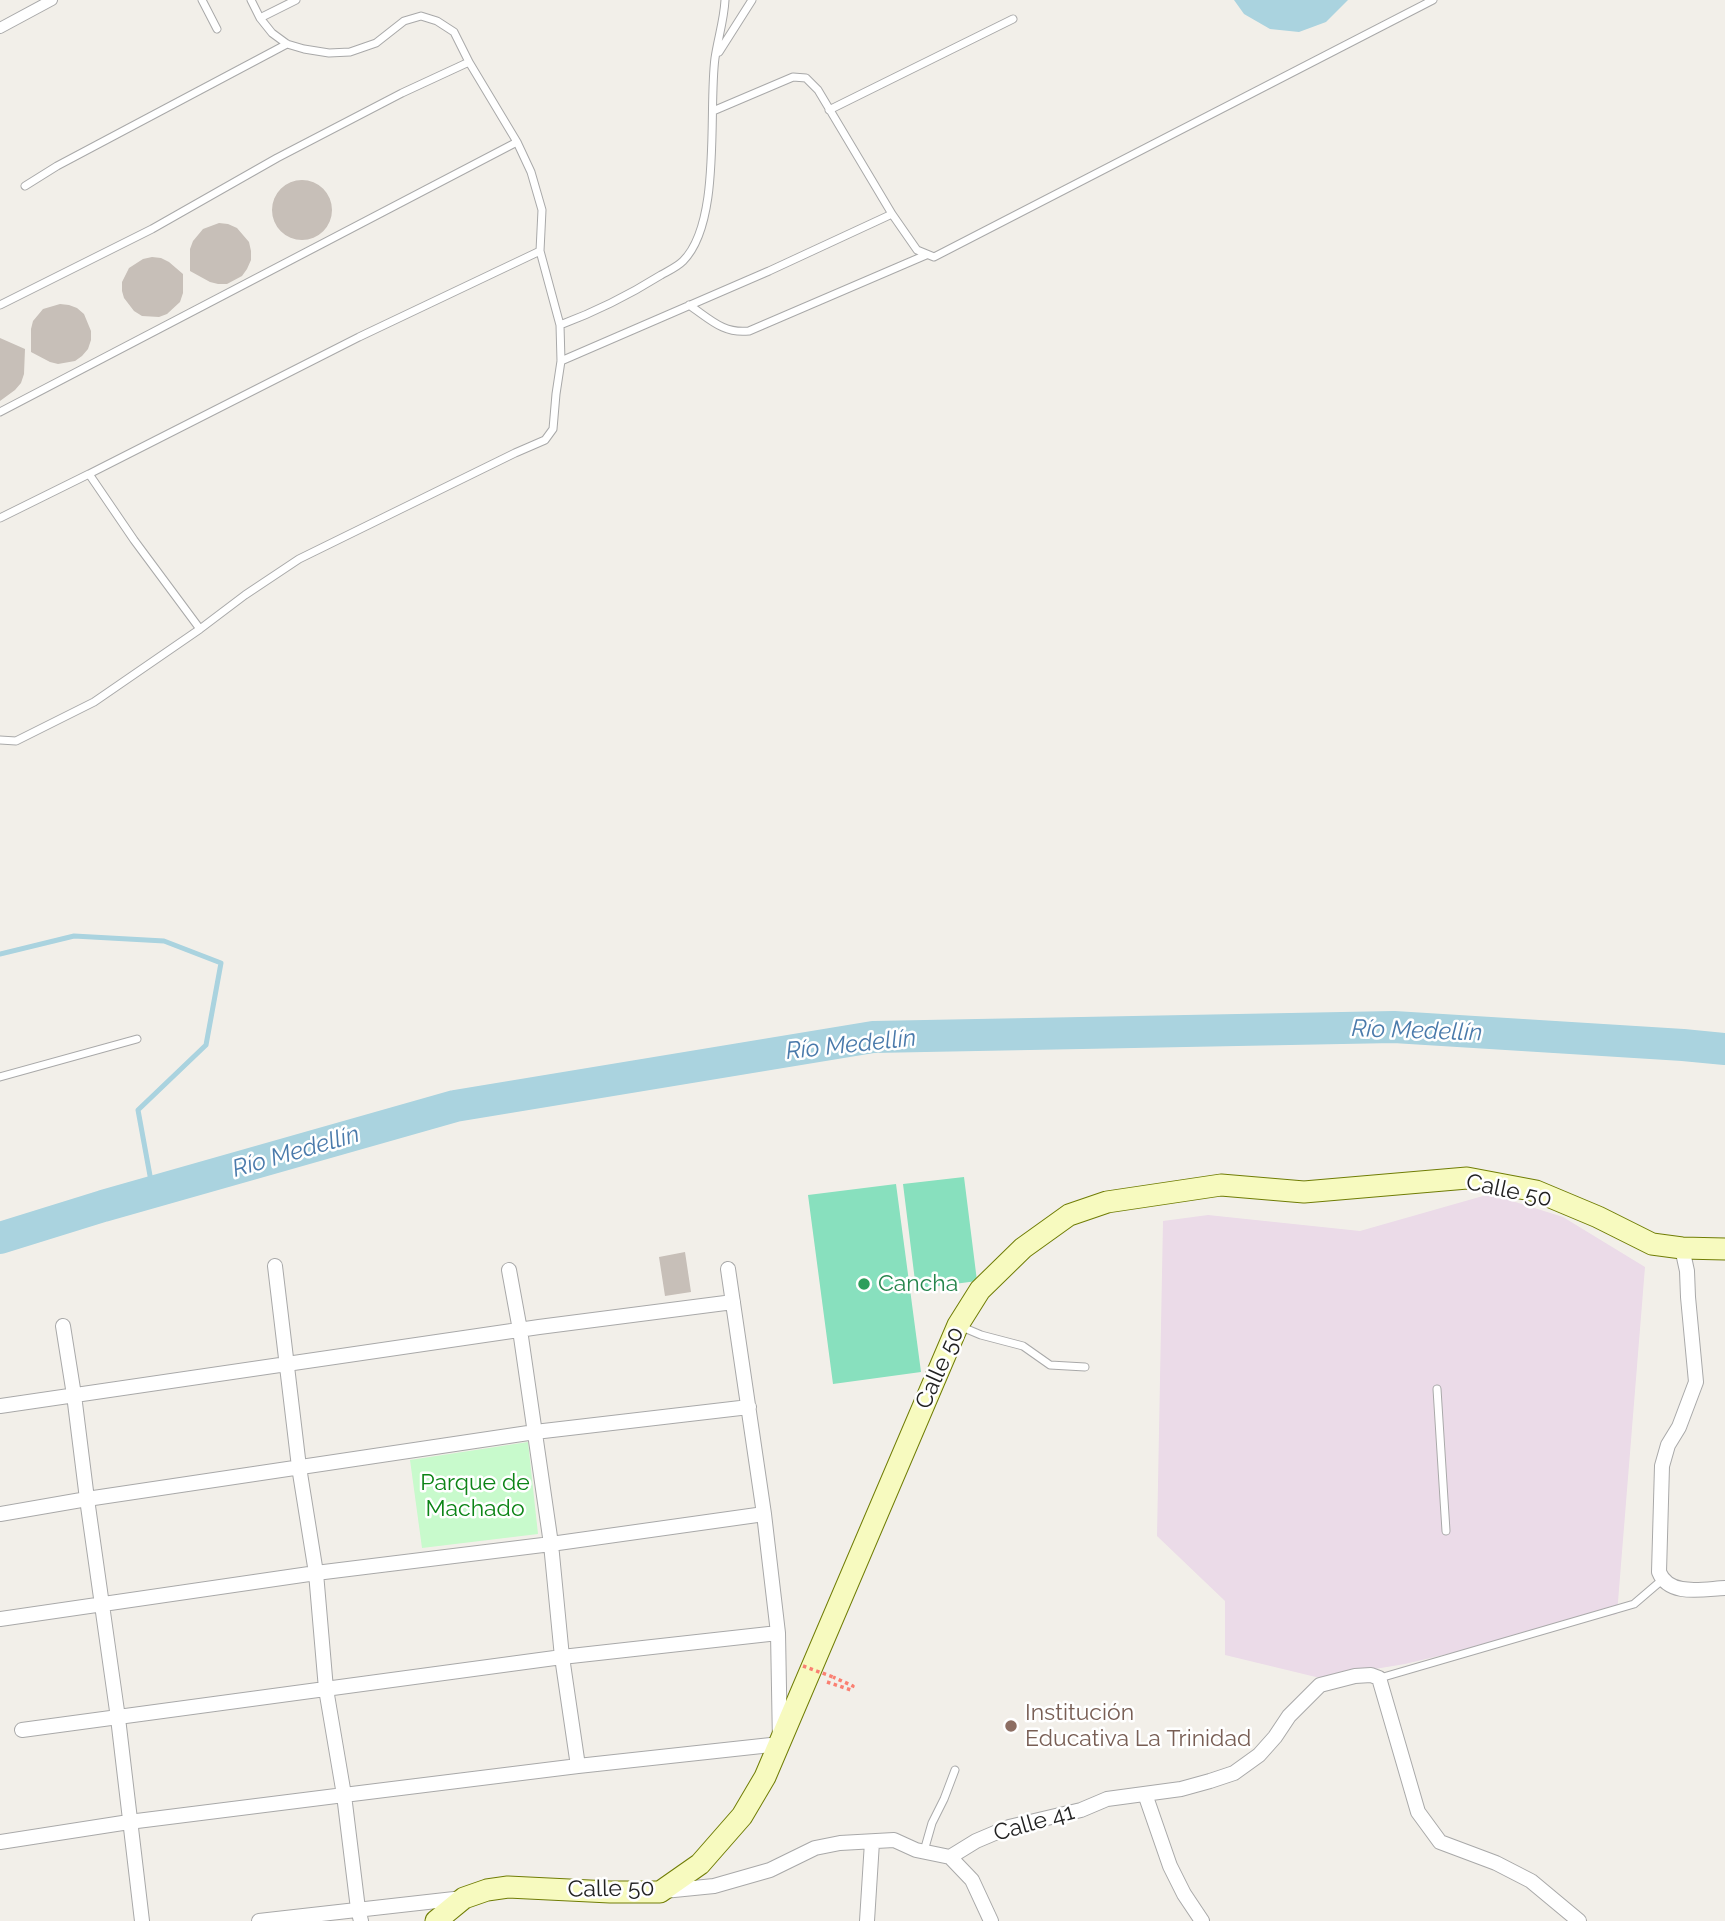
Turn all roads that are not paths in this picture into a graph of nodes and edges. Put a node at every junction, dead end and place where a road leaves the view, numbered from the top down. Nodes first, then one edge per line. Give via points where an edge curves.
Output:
1 (52, 0) edge
2 (202, 0) edge
3 (251, 0) edge
4 (296, 0) edge
5 (725, 0) edge
6 (752, 0) edge
7 (1433, 0) edge
8 (260, 18) junction
9 (1013, 19) dead end
10 (0, 28) edge
11 (217, 29) dead end
12 (287, 44) junction
13 (715, 58) junction
14 (469, 62) junction
15 (829, 110) junction
16 (713, 111) junction
17 (517, 142) junction
18 (24, 186) dead end
19 (892, 214) junction
20 (540, 251) junction
21 (926, 255) junction
22 (0, 305) edge
23 (689, 305) junction
24 (560, 325) junction
25 (561, 361) junction
26 (0, 412) edge
27 (89, 474) junction
28 (0, 518) edge
29 (200, 629) junction
30 (0, 740) edge
31 (137, 1039) dead end
32 (0, 1077) edge
33 (1682, 1248) junction
34 (1725, 1249) edge
35 (275, 1266) dead end
36 (729, 1269) dead end
37 (509, 1270) dead end
38 (733, 1302) junction
39 (958, 1325) junction
40 (63, 1326) dead end
41 (520, 1330) junction
42 (285, 1365) junction
43 (1085, 1367) dead end
44 (1437, 1389) dead end
45 (75, 1395) junction
46 (0, 1406) edge
47 (749, 1407) junction
48 (535, 1432) junction
49 (299, 1467) junction
50 (87, 1499) junction
51 (0, 1514) edge
52 (764, 1514) junction
53 (1446, 1531) dead end
54 (551, 1544) junction
55 (316, 1573) junction
56 (1662, 1580) junction
57 (1725, 1588) edge
58 (103, 1604) junction
59 (0, 1619) edge
60 (778, 1633) junction
61 (562, 1657) junction
62 (1379, 1678) junction
63 (326, 1689) junction
64 (118, 1718) junction
65 (22, 1730) dead end
66 (780, 1744) junction
67 (578, 1766) junction
68 (955, 1770) dead end
69 (1145, 1794) junction
70 (344, 1795) junction
71 (129, 1822) junction
72 (0, 1842) edge
73 (872, 1842) junction
74 (924, 1851) junction
75 (950, 1857) junction
76 (660, 1892) junction
77 (464, 1898) junction
78 (360, 1915) edge
79 (142, 1921) edge
80 (259, 1921) edge
81 (436, 1921) edge
82 (867, 1921) edge
83 (991, 1921) edge
84 (1202, 1921) edge
85 (1579, 1921) edge

1 - 10 street
2 - 11 lane
3 - 8 lane
4 - 8 lane
5 - 13 lane
6 - 13 lane
7 - 21 lane via 950,250 934,257
8 - 12 lane
9 - 15 lane
12 - 14 lane via 329,53 350,52 376,43 404,21 421,16 454,32
12 - 18 lane
13 - 16 lane
14 - 17 lane
14 - 22 lane
15 - 16 lane via 806,78 793,77
15 - 19 lane
16 - 24 lane via 705,211 694,247 682,262 658,278
17 - 20 lane via 542,209
17 - 26 lane
19 - 21 lane via 917,250
19 - 23 lane
20 - 24 lane
20 - 27 lane
21 - 23 lane via 749,331 727,330
23 - 25 lane
24 - 25 lane
25 - 29 lane via 553,429 545,440 299,559
27 - 28 lane
27 - 29 lane
29 - 30 lane via 94,702 16,741
31 - 32 lane
33 - 34 main road, Calle 50
33 - 39 main road, Calle 50 via 1652,1244 1536,1191 1467,1178 1304,1192 1221,1185 1107,1202 1069,1215 1023,1248 980,1290
33 - 56 street via 1696,1382 1662,1466
35 - 42 street
36 - 38 street
37 - 41 street
38 - 41 street
38 - 47 street
39 - 43 lane via 1023,1346 1050,1365
39 - 66 main road, Calle 50 via 806,1671
40 - 45 street
41 - 42 street
41 - 48 street
42 - 45 street
42 - 49 street
44 - 53 lane
45 - 46 street
45 - 50 street
47 - 48 street
47 - 52 street
48 - 49 street
48 - 54 street
49 - 50 street
49 - 55 street
50 - 51 street
50 - 58 street
52 - 54 street
52 - 60 street
54 - 55 street
54 - 61 street
55 - 58 street
55 - 63 street
56 - 57 street via 1670,1587 1685,1589
56 - 62 lane via 1634,1604
58 - 59 street
58 - 64 street
60 - 61 street
60 - 66 street
61 - 63 street
61 - 67 street
62 - 69 street, Calle 41 via 1354,1675 1320,1685 1259,1755 1241,1769 1181,1789
62 - 85 street via 1418,1812 1440,1842 1531,1881
63 - 64 street
63 - 70 street
64 - 65 street
64 - 71 street
66 - 67 street
66 - 76 main road, Calle 50 via 742,1816 700,1864
67 - 70 street
68 - 74 lane
69 - 75 street, Calle 41 via 1107,1799 1009,1827
69 - 84 street via 1170,1866
70 - 71 street
70 - 78 street
71 - 72 street
71 - 79 street
73 - 74 street via 894,1840
73 - 76 street via 815,1848 770,1870 714,1886
73 - 82 street
74 - 75 street
75 - 83 street via 972,1880
76 - 77 main road, Calle 50 via 508,1887
77 - 78 street
77 - 81 main road, Calle 50
78 - 80 street

